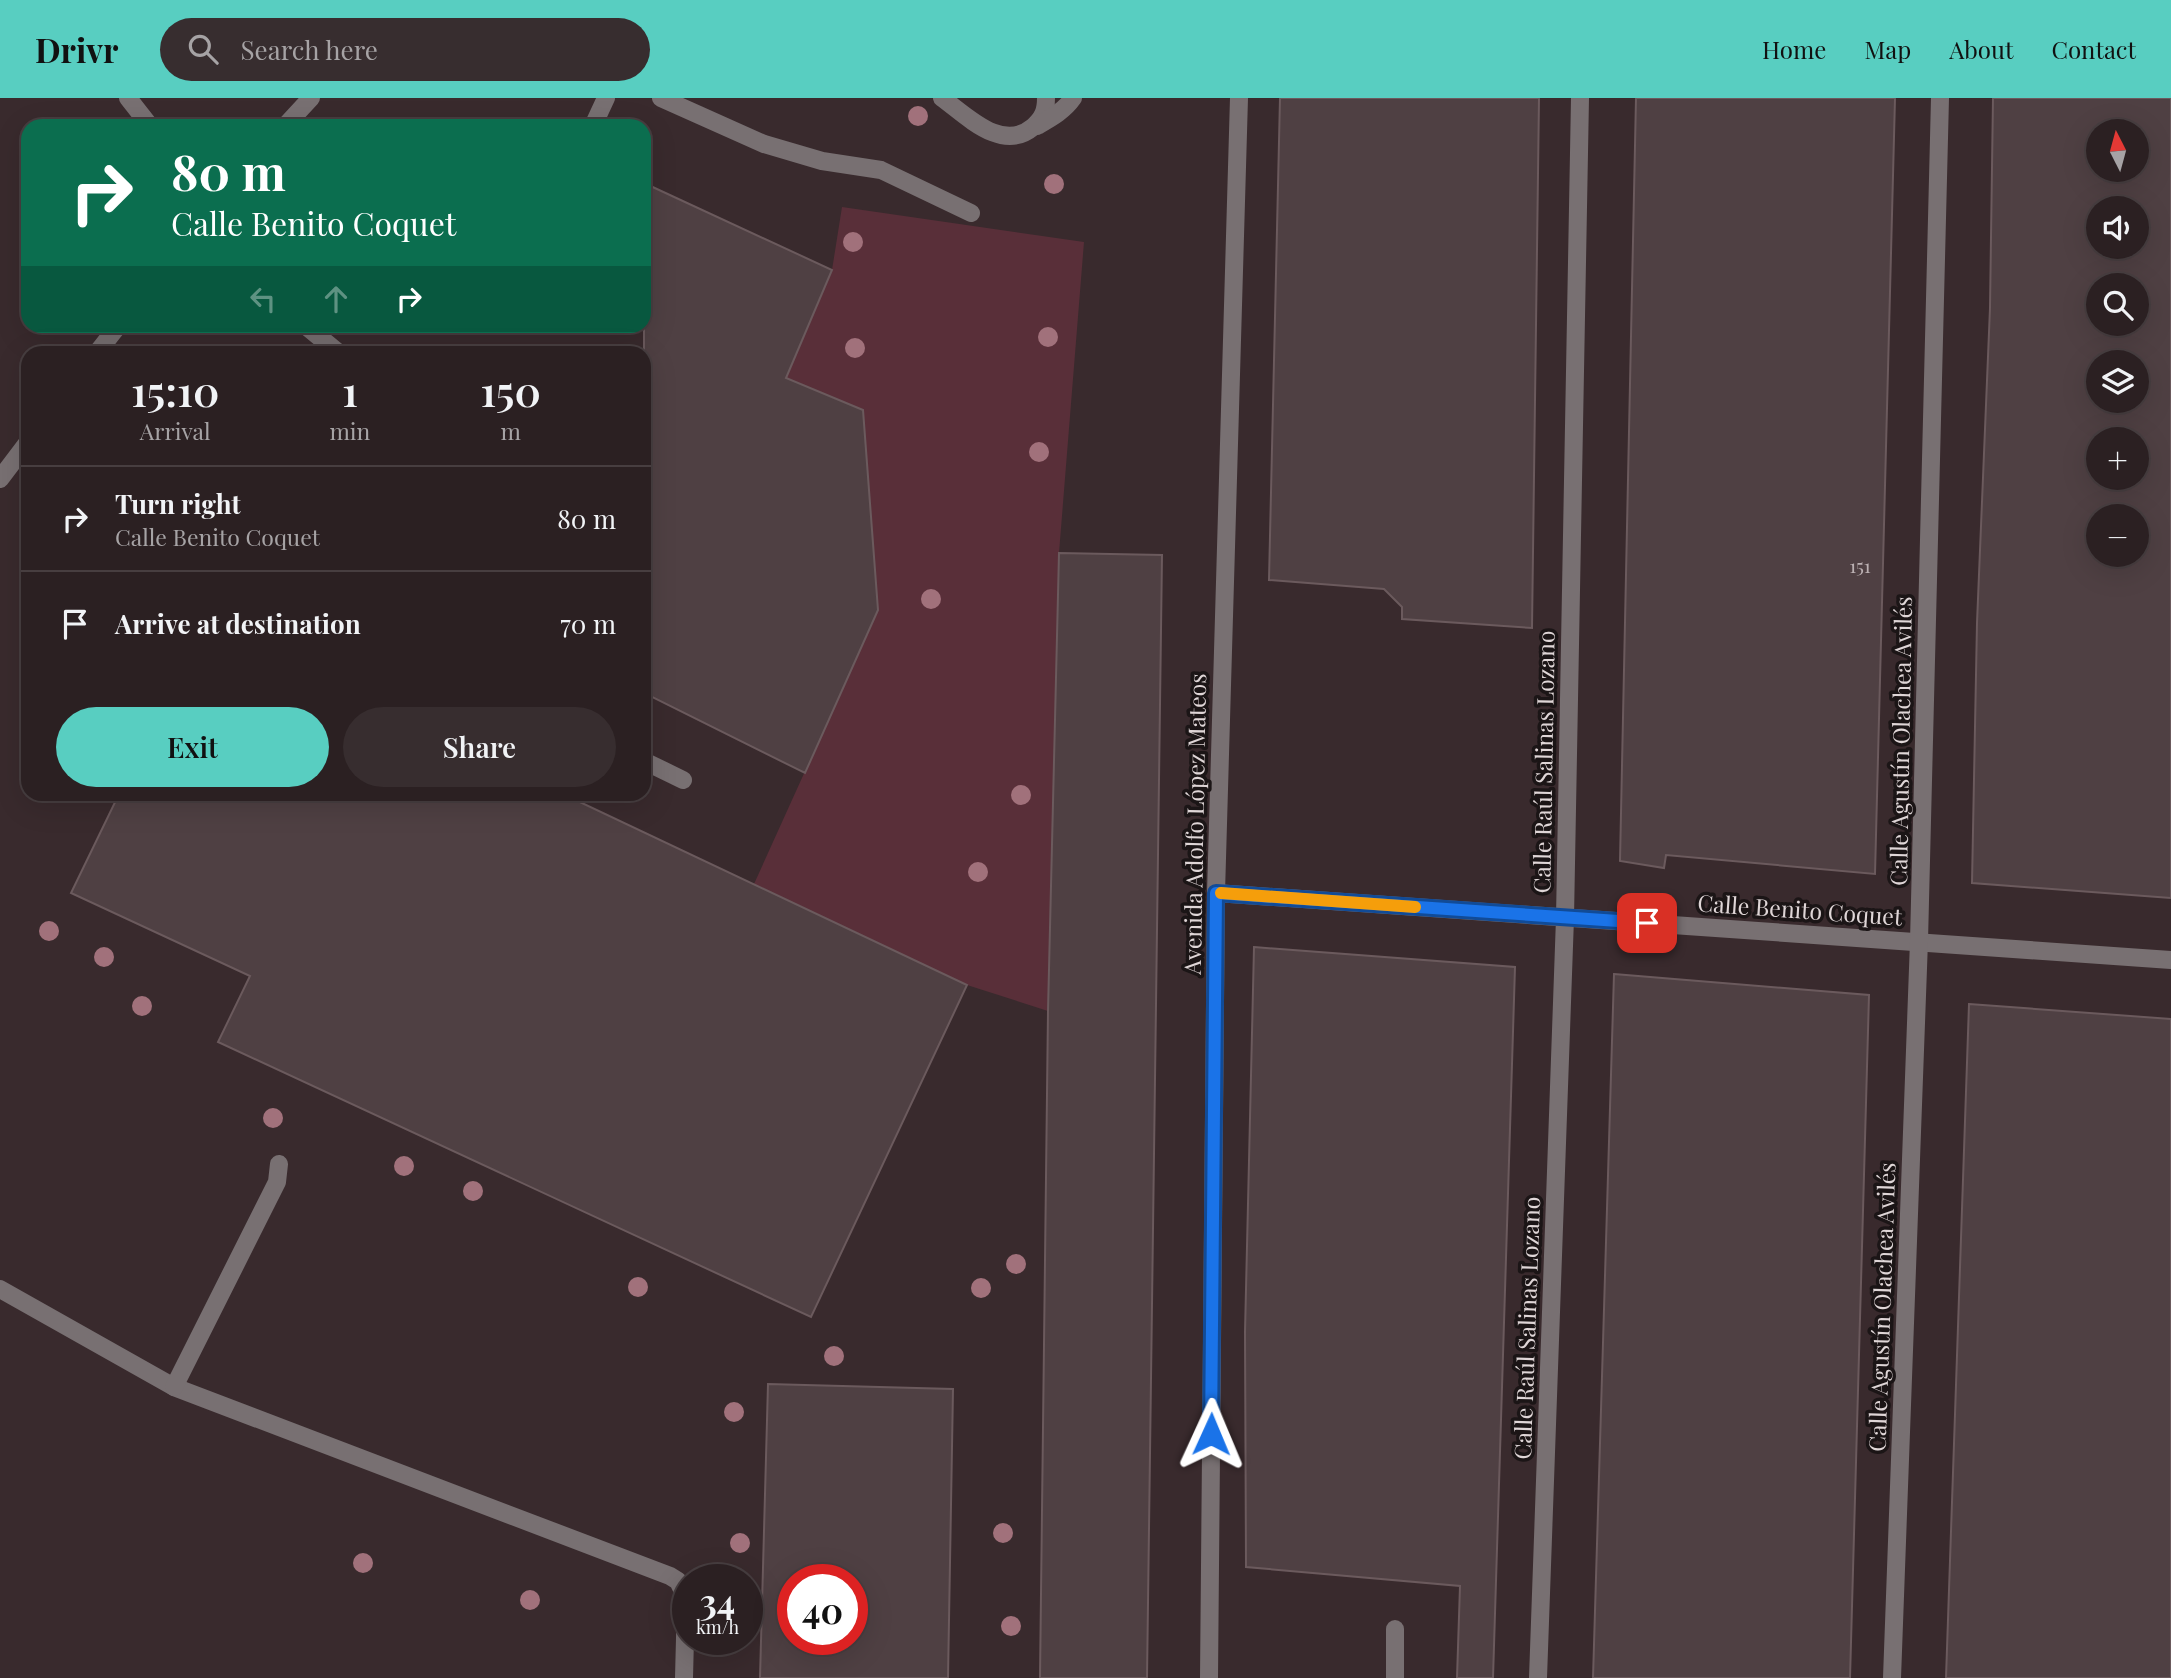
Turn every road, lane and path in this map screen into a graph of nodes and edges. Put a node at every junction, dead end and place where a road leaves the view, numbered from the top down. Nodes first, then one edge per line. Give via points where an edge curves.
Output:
1 (128, 98) edge
2 (311, 98) edge
3 (606, 98) edge
4 (662, 98) edge
5 (942, 98) edge
6 (1046, 98) edge
7 (1073, 98) edge
8 (1239, 98) edge
9 (1580, 98) edge
10 (1940, 98) edge
11 (144, 119) edge
12 (292, 119) edge
13 (596, 119) edge
14 (1031, 129) junction
15 (971, 213) dead end
16 (314, 333) edge
17 (330, 346) edge
18 (21, 463) edge
19 (0, 479) edge
20 (651, 764) edge
21 (683, 780) dead end
22 (1216, 893) junction
23 (1565, 918) junction
24 (1919, 942) junction
25 (2171, 960) edge
26 (279, 1164) dead end
27 (0, 1289) edge
28 (174, 1387) junction
29 (1395, 1629) dead end
30 (684, 1678) edge
31 (1209, 1678) edge
32 (1395, 1678) edge
33 (1538, 1678) edge
34 (1892, 1678) edge

1 - 11 street
2 - 12 street
3 - 13 street
4 - 15 street via 765,144 822,161 881,170
5 - 14 street via 999,136
6 - 14 street via 1046,110
7 - 14 street via 1056,115
8 - 22 street, Avenida Adolfo López Mateos
9 - 23 street, Calle Raúl Salinas Lozano
10 - 24 street, Calle Agustín Olachea Avilés
16 - 17 street
18 - 19 street
20 - 21 street
22 - 23 street, Calle Benito Coquet
22 - 31 street, Avenida Adolfo López Mateos
23 - 24 street, Calle Benito Coquet
23 - 33 street, Calle Raúl Salinas Lozano
24 - 25 street, Calle Benito Coquet
24 - 34 street, Calle Agustín Olachea Avilés
26 - 28 street via 277,1182
27 - 28 street
28 - 30 street via 670,1576 678,1581 685,1598
29 - 32 street

